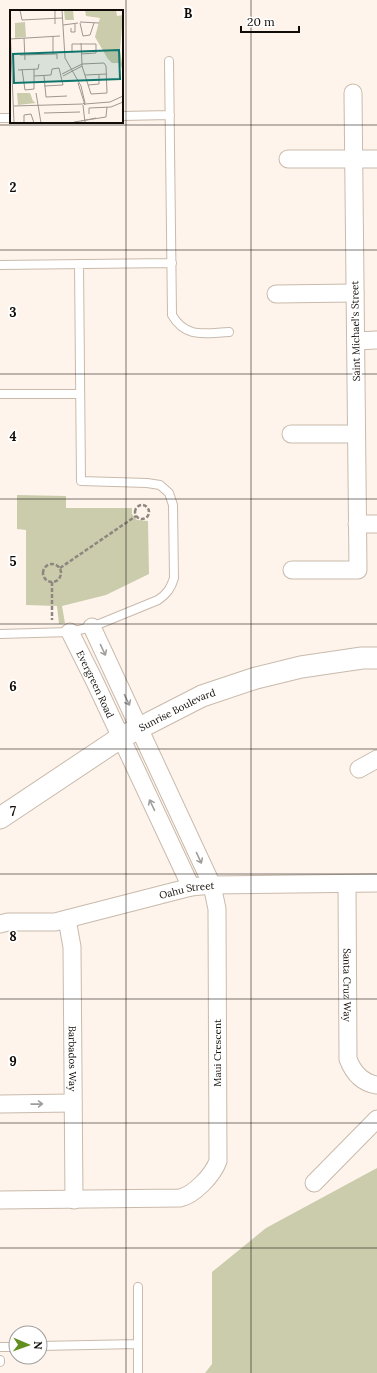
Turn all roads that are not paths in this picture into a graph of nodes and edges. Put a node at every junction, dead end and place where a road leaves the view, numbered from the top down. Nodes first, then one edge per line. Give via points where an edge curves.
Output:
1 (169, 61) dead end
2 (353, 93) dead end
3 (170, 115) junction
4 (123, 116) edge
5 (288, 159) dead end
6 (354, 159) junction
7 (377, 159) edge
8 (172, 262) junction
9 (79, 264) junction
10 (0, 265) edge
11 (355, 293) junction
12 (276, 294) dead end
13 (229, 332) dead end
14 (377, 340) edge
15 (356, 341) junction
16 (0, 394) edge
17 (80, 394) junction
18 (291, 434) dead end
19 (356, 434) junction
20 (357, 524) junction
21 (377, 524) edge
22 (292, 570) dead end
23 (92, 626) junction
24 (70, 632) junction
25 (0, 634) edge
26 (377, 658) edge
27 (139, 727) junction
28 (120, 738) junction
29 (377, 759) edge
30 (359, 769) dead end
31 (0, 818) edge
32 (377, 883) edge
33 (212, 884) junction
34 (347, 884) junction
35 (191, 887) junction
36 (67, 919) junction
37 (0, 924) edge
38 (371, 1083) edge
39 (0, 1104) edge
40 (74, 1104) junction
41 (377, 1119) edge
42 (314, 1183) dead end
43 (0, 1200) edge
44 (74, 1200) junction
45 (138, 1287) dead end
46 (138, 1344) junction
47 (48, 1346) edge
48 (138, 1373) edge

1 - 3 lane
2 - 6 street, Saint Michael's Street
3 - 4 lane
3 - 8 lane
5 - 6 street
6 - 7 street
6 - 11 street, Saint Michael's Street
8 - 9 lane
8 - 13 lane via 172,315 177,324 186,331 196,333
9 - 10 lane
9 - 17 lane
11 - 12 street
11 - 15 street, Saint Michael's Street
14 - 15 street
15 - 19 street, Saint Michael's Street
16 - 17 lane
17 - 23 lane via 81,481 147,482 160,485 169,494 173,505 172,586 158,600
18 - 19 street
19 - 20 street, Saint Michael's Street
20 - 21 street
20 - 22 street, Saint Michael's Street via 358,570
23 - 24 lane
23 -> 27 street
24 - 25 lane
24 - 28 street, Evergreen Road
26 - 27 street, Sunrise Boulevard via 301,667 256,678 202,696
27 - 28 street, Sunrise Boulevard
27 -> 33 street, Maui Crescent
28 - 31 street, Sunrise Boulevard
35 -> 28 street
29 - 30 street
32 - 34 street, Oahu Street
33 - 34 street, Oahu Street
33 - 35 street, Oahu Street
33 - 44 street, Maui Crescent via 217,909 218,1155 215,1168 184,1198
34 - 38 street, Santa Cruz Way via 348,1059 356,1073
35 - 36 street, Oahu Street
36 - 37 street, Oahu Street via 55,922
36 - 40 street, Barbados Way via 72,947
39 -> 40 street
40 - 44 street, Barbados Way
41 - 42 street
43 - 44 street, Maui Crescent
45 - 46 lane
46 - 47 lane
46 - 48 lane

